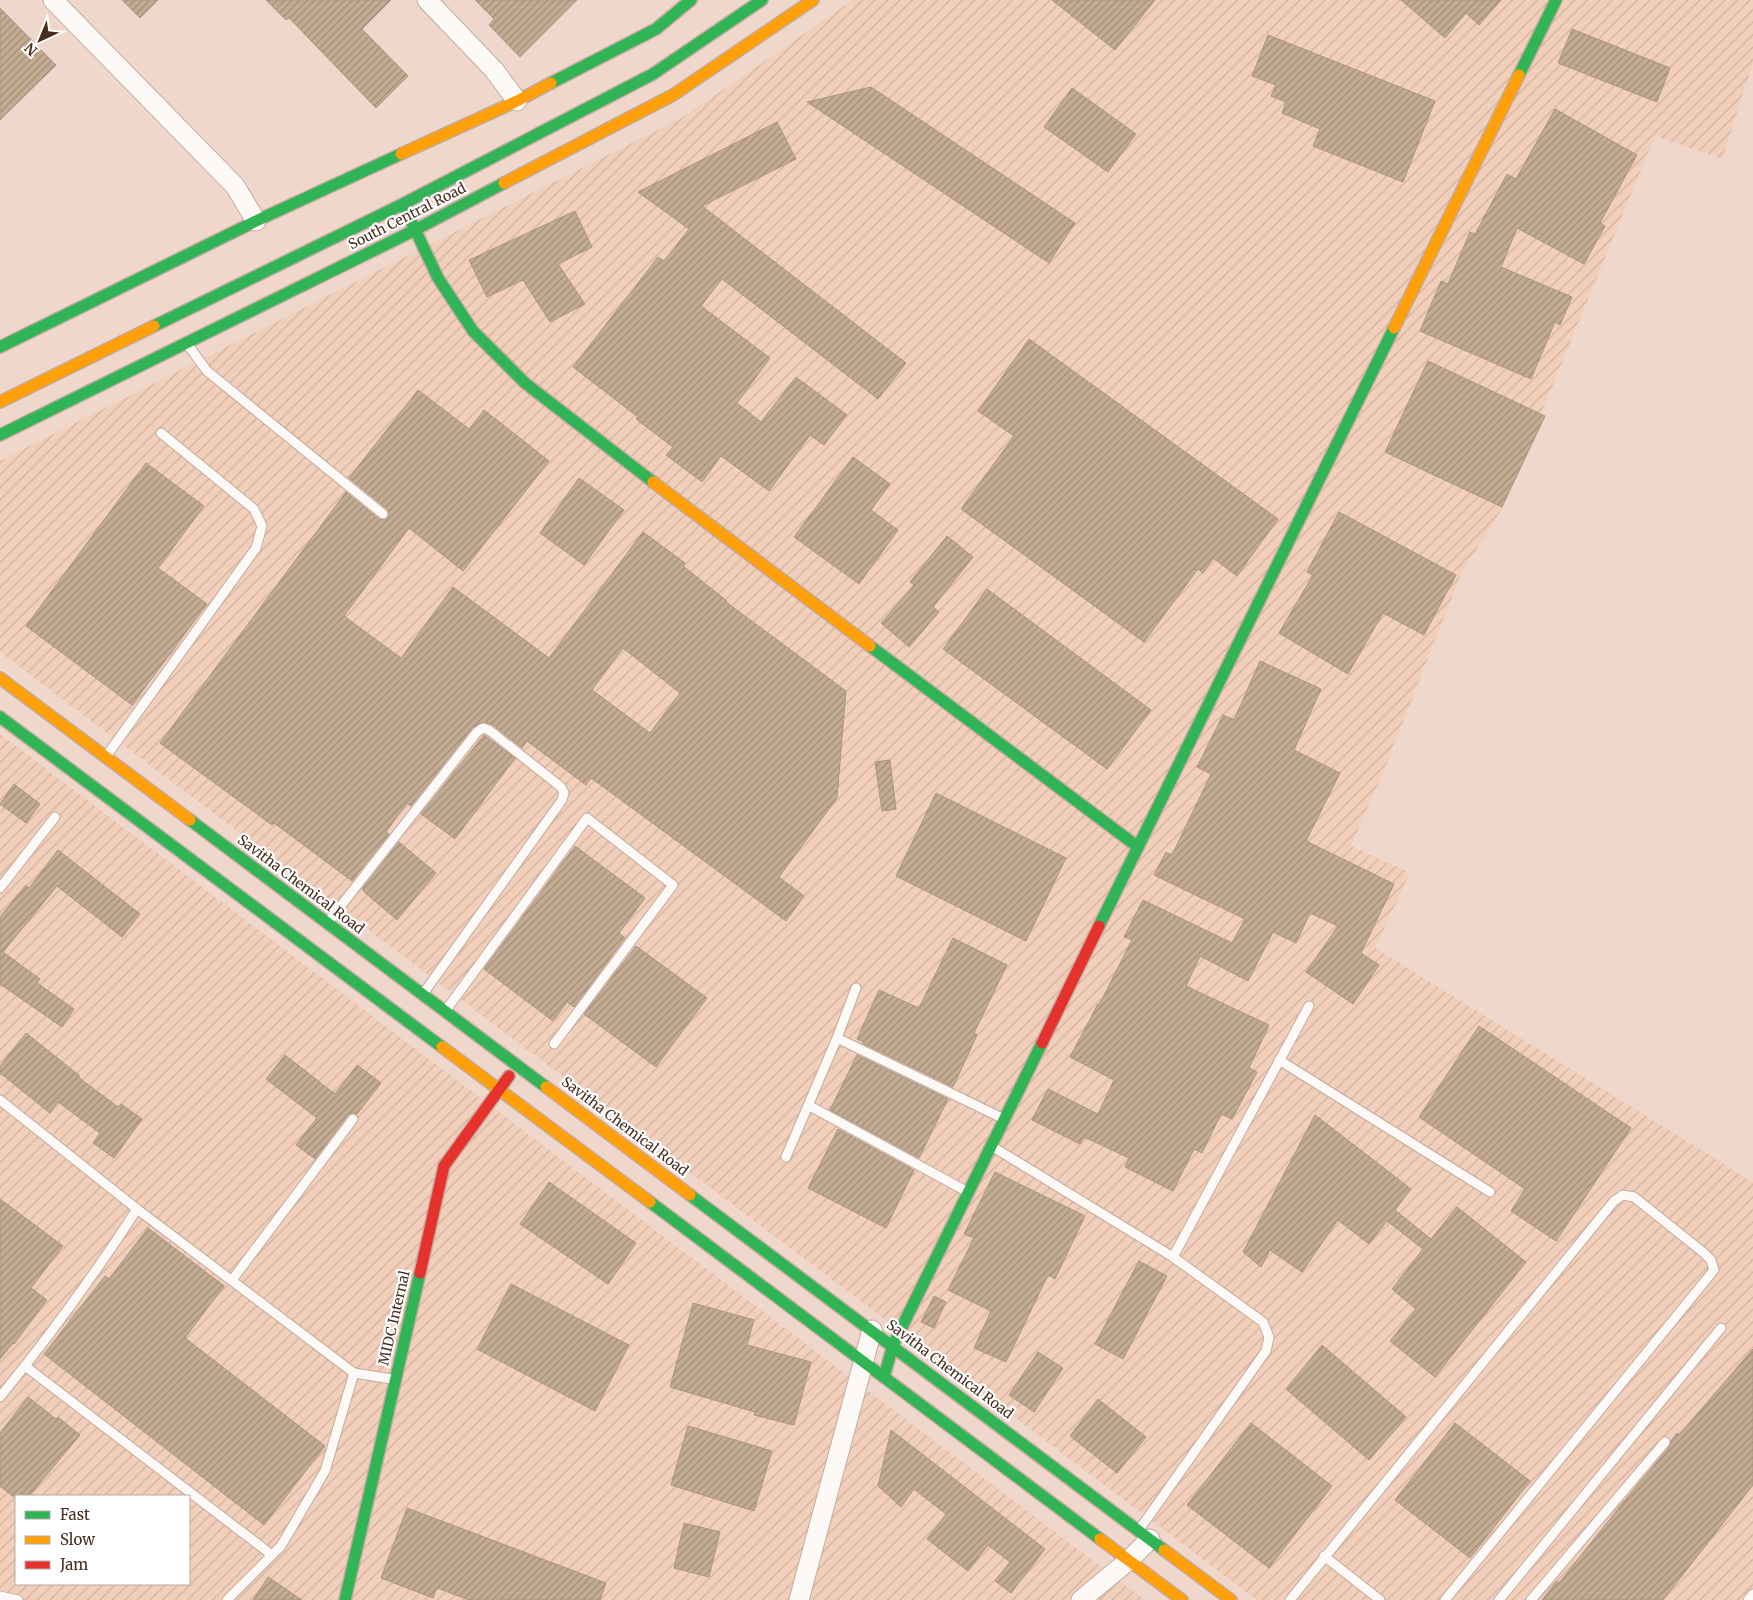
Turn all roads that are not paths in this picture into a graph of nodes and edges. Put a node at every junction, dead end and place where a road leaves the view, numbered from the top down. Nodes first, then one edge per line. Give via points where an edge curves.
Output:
1 (52, 0) edge
2 (427, 0) edge
3 (691, 0) edge
4 (762, 0) edge
5 (813, 0) edge
6 (1556, 0) edge
7 (517, 101) junction
8 (403, 204) junction
9 (256, 221) junction
10 (415, 230) junction
11 (187, 342) junction
12 (0, 346) edge
13 (0, 402) edge
14 (161, 433) dead end
15 (0, 435) edge
16 (383, 514) dead end
17 (0, 678) edge
18 (0, 717) edge
19 (106, 757) junction
20 (55, 817) dead end
21 (1138, 847) junction
22 (0, 888) edge
23 (327, 923) junction
24 (856, 988) dead end
25 (423, 994) junction
26 (1309, 1006) dead end
27 (446, 1011) junction
28 (837, 1038) junction
29 (554, 1044) dead end
30 (1279, 1060) junction
31 (517, 1064) junction
32 (499, 1090) junction
33 (0, 1100) edge
34 (808, 1105) junction
35 (353, 1119) dead end
36 (1004, 1120) junction
37 (991, 1146) junction
38 (786, 1157) dead end
39 (1490, 1192) dead end
40 (968, 1193) junction
41 (137, 1208) junction
42 (1172, 1258) junction
43 (232, 1280) junction
44 (1721, 1328) dead end
45 (872, 1330) junction
46 (893, 1345) junction
47 (863, 1361) junction
48 (25, 1366) junction
49 (354, 1373) junction
50 (884, 1377) junction
51 (395, 1380) junction
52 (0, 1397) edge
53 (1664, 1442) dead end
54 (1144, 1534) junction
55 (272, 1555) junction
56 (1324, 1556) junction
57 (1129, 1560) junction
58 (1753, 1594) edge
59 (0, 1596) edge
60 (18, 1600) edge
61 (227, 1600) edge
62 (345, 1600) edge
63 (799, 1600) edge
64 (1081, 1600) edge
65 (1182, 1600) edge
66 (1232, 1600) edge
67 (1290, 1600) edge
68 (1380, 1600) edge
69 (1445, 1600) edge
70 (1499, 1600) edge
71 (1531, 1600) edge
72 (1748, 1600) edge

1 - 9 street via 235,186
2 - 7 street via 494,70
3 - 7 main road via 656,28
4 - 8 main road, South Central Road via 653,74
5 - 10 main road, South Central Road via 673,95
6 - 21 main road
7 - 9 main road
8 - 10 main road
8 - 13 main road, South Central Road
9 - 12 main road
10 - 11 main road, South Central Road
10 - 21 main road via 438,278 473,330 525,383
11 - 15 main road, South Central Road
11 - 16 lane via 207,372
14 - 19 lane via 254,509 262,526 256,548
17 - 19 main road, Savitha Chemical Road
18 - 32 main road
19 - 23 main road, Savitha Chemical Road
20 - 22 lane
21 - 36 main road
23 - 25 main road, Savitha Chemical Road
23 - 25 lane via 477,732 483,728 489,730 561,787 564,793
24 - 28 lane
25 - 27 main road, Savitha Chemical Road
26 - 30 lane
27 - 29 lane via 587,818 673,885
27 - 31 main road, Savitha Chemical Road
28 - 34 lane
28 - 36 lane
30 - 39 lane
30 - 42 lane
31 - 32 main road, MIDC Internal
31 - 45 main road, Savitha Chemical Road
32 - 47 main road
32 - 51 main road, MIDC Internal via 444,1166
33 - 41 lane
34 - 38 lane
34 - 40 lane
35 - 43 lane
36 - 37 main road
37 - 40 main road
37 - 42 lane
40 - 46 main road
41 - 43 lane
41 - 48 lane
42 - 54 lane via 1263,1322 1269,1336 1266,1351
43 - 49 lane
44 - 70 lane
45 - 46 main road, Savitha Chemical Road
45 - 47 street
46 - 50 main road
46 - 54 main road, Savitha Chemical Road
47 - 50 main road
47 - 63 street
48 - 52 lane
48 - 55 lane
49 - 51 lane
49 - 55 lane via 325,1471 281,1546
50 - 57 main road
51 - 62 main road, MIDC Internal
53 - 71 lane
54 - 57 street
54 - 66 main road, Savitha Chemical Road
55 - 61 lane
56 - 67 lane
56 - 68 lane
56 - 69 lane via 1614,1201 1623,1195 1634,1197 1711,1260 1714,1270
57 - 64 street
57 - 65 main road
58 - 72 lane
59 - 60 lane

